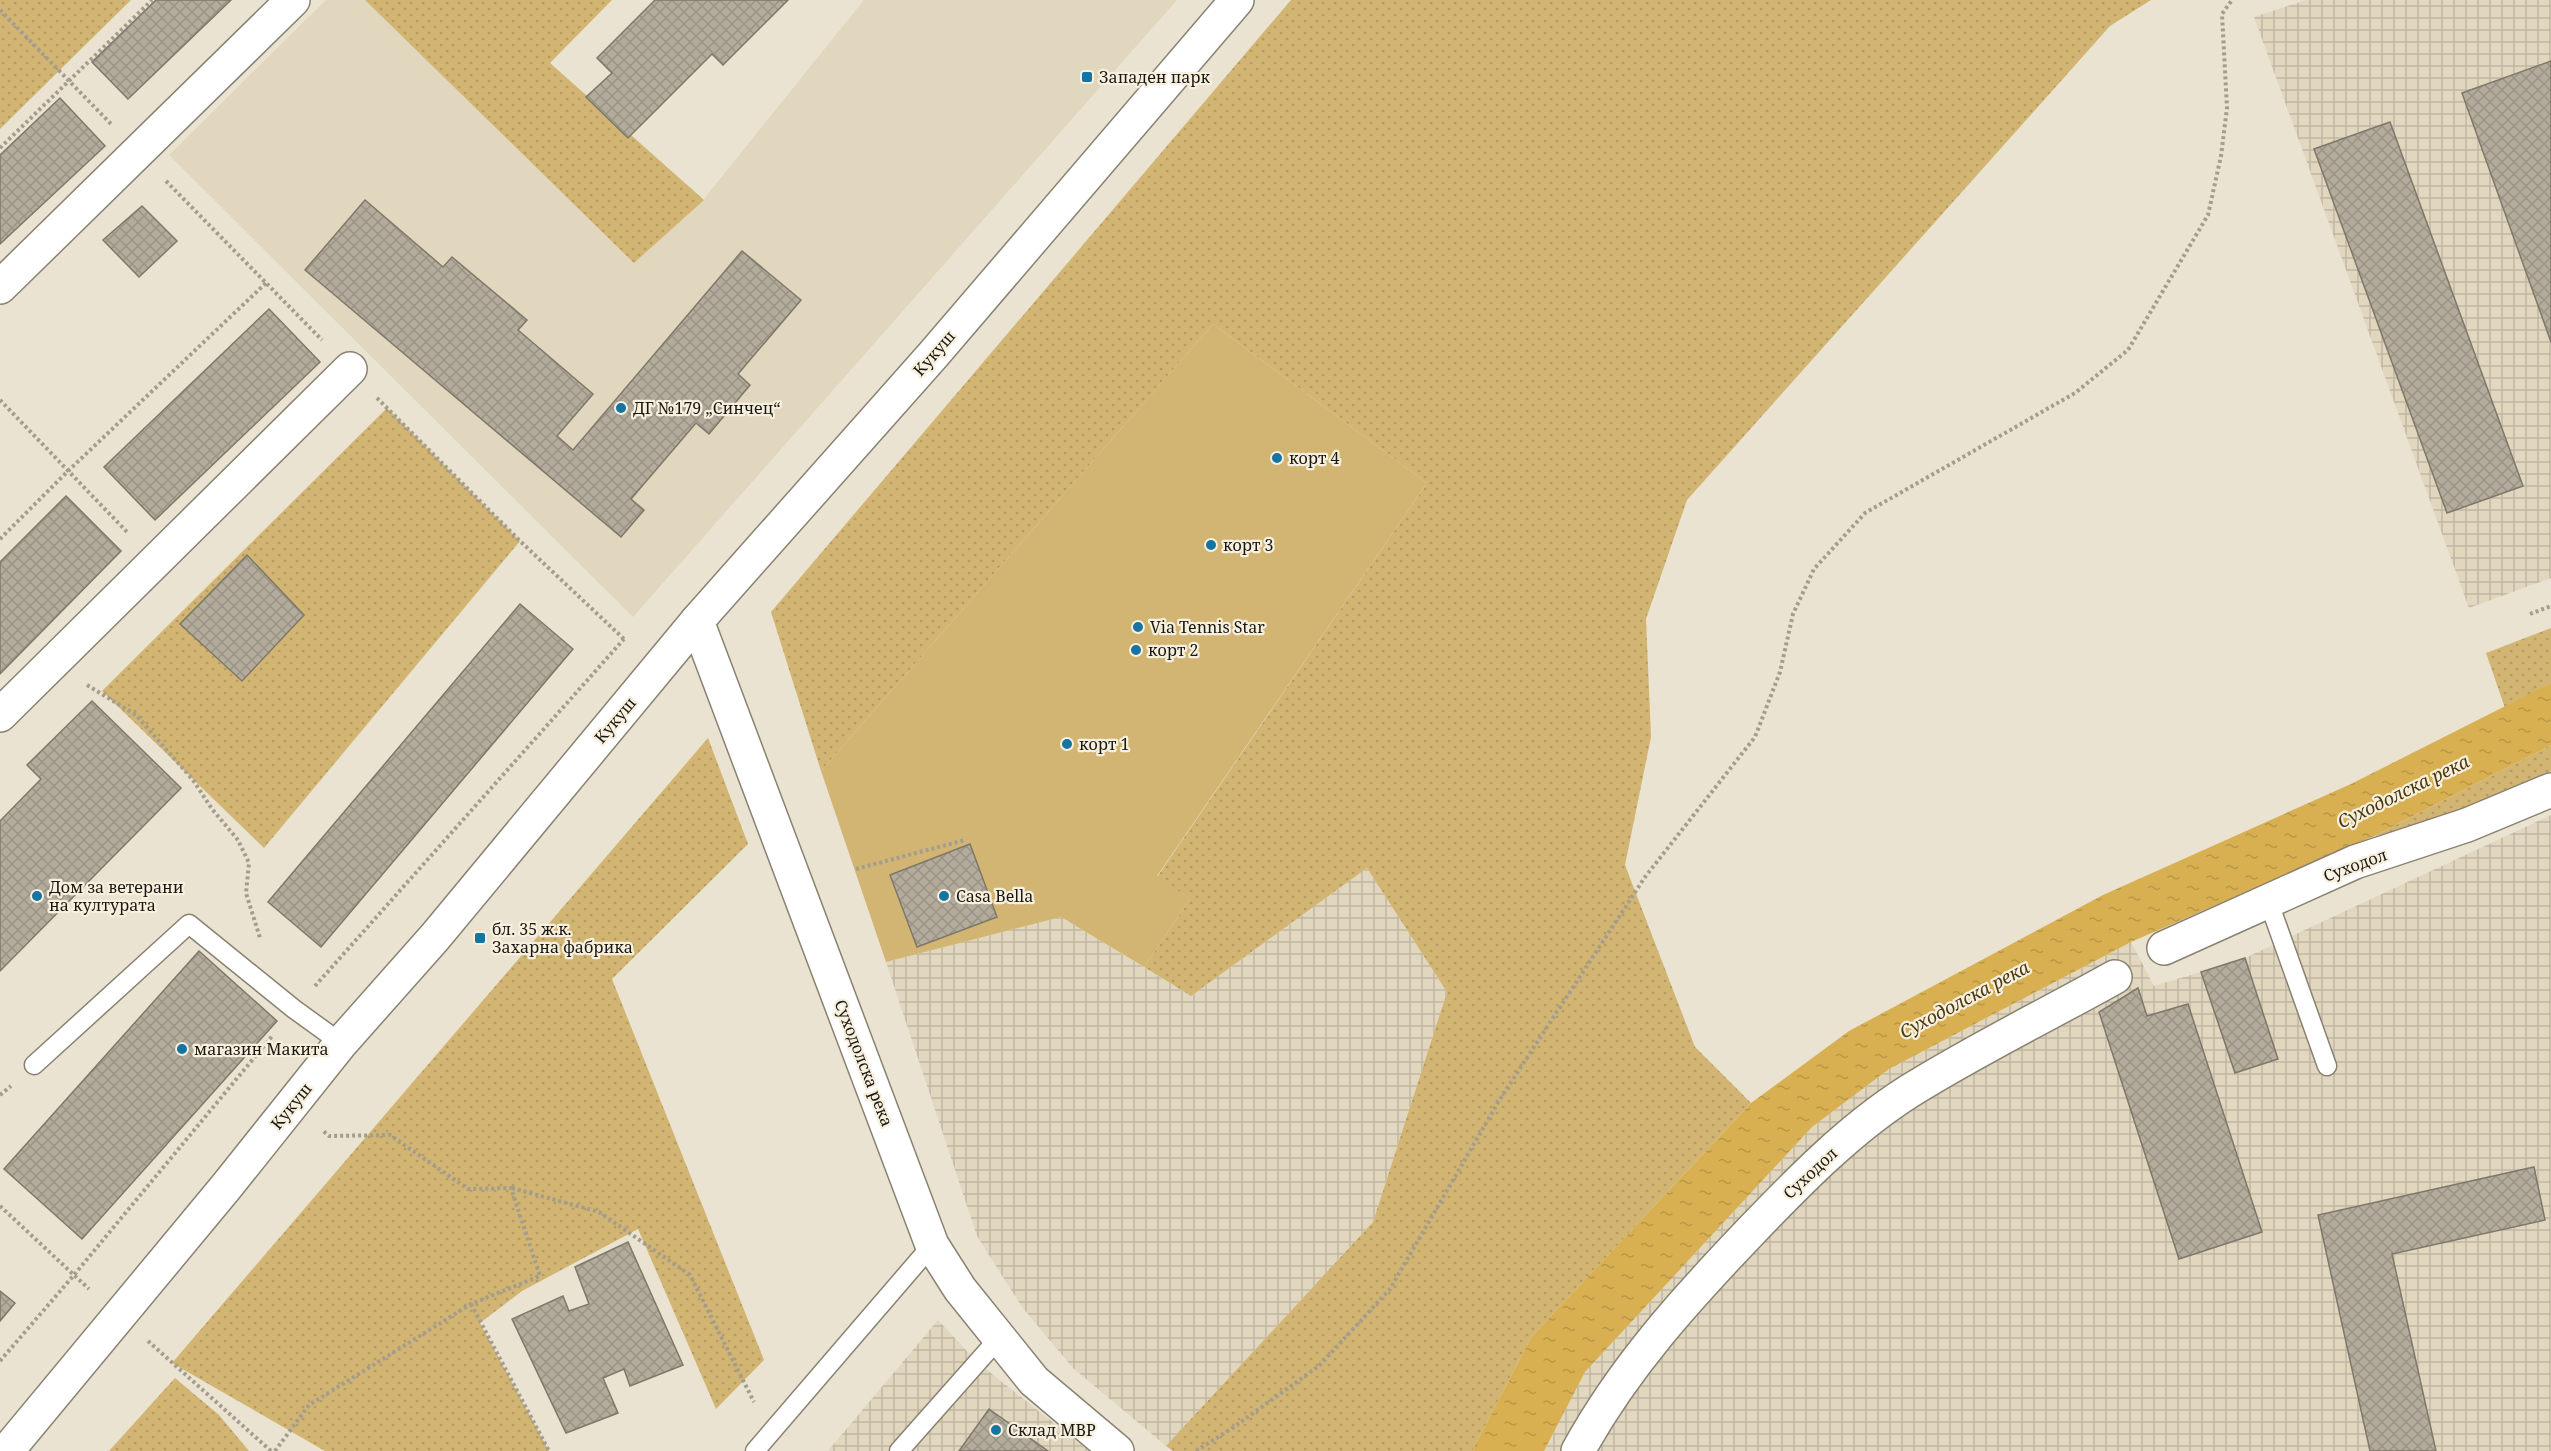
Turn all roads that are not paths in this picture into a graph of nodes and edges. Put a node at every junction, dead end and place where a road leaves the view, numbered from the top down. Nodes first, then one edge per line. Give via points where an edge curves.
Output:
1 (293, 0) edge
2 (1237, 0) edge
3 (0, 287) edge
4 (350, 369) road end
5 (697, 621) junction
6 (0, 715) edge
7 (2551, 790) edge
8 (2268, 900) junction
9 (2164, 948) dead end
10 (2115, 977) dead end
11 (341, 1043) junction
12 (34, 1065) dead end
13 (2327, 1066) dead end
14 (933, 1245) junction
15 (999, 1338) junction
16 (7, 1451) edge
17 (755, 1451) edge
18 (899, 1451) edge
19 (1117, 1451) edge
20 (1578, 1451) edge

1 - 3 street
2 - 5 street, Кукуш via 933,355
4 - 6 street
5 - 11 street, Кукуш via 435,937
5 - 14 street, Суходолска река
7 - 8 street, Суходол via 2467,825 2355,862
8 - 9 street, Суходол
8 - 13 lane
10 - 20 street, Суходол via 1908,1092 1804,1176 1702,1282 1647,1346 1601,1410
11 - 12 lane via 189,924
11 - 16 street, Кукуш
14 - 15 street, Суходолска река via 960,1289
14 - 17 lane
15 - 18 lane
15 - 19 street, Суходолска река via 1034,1381

